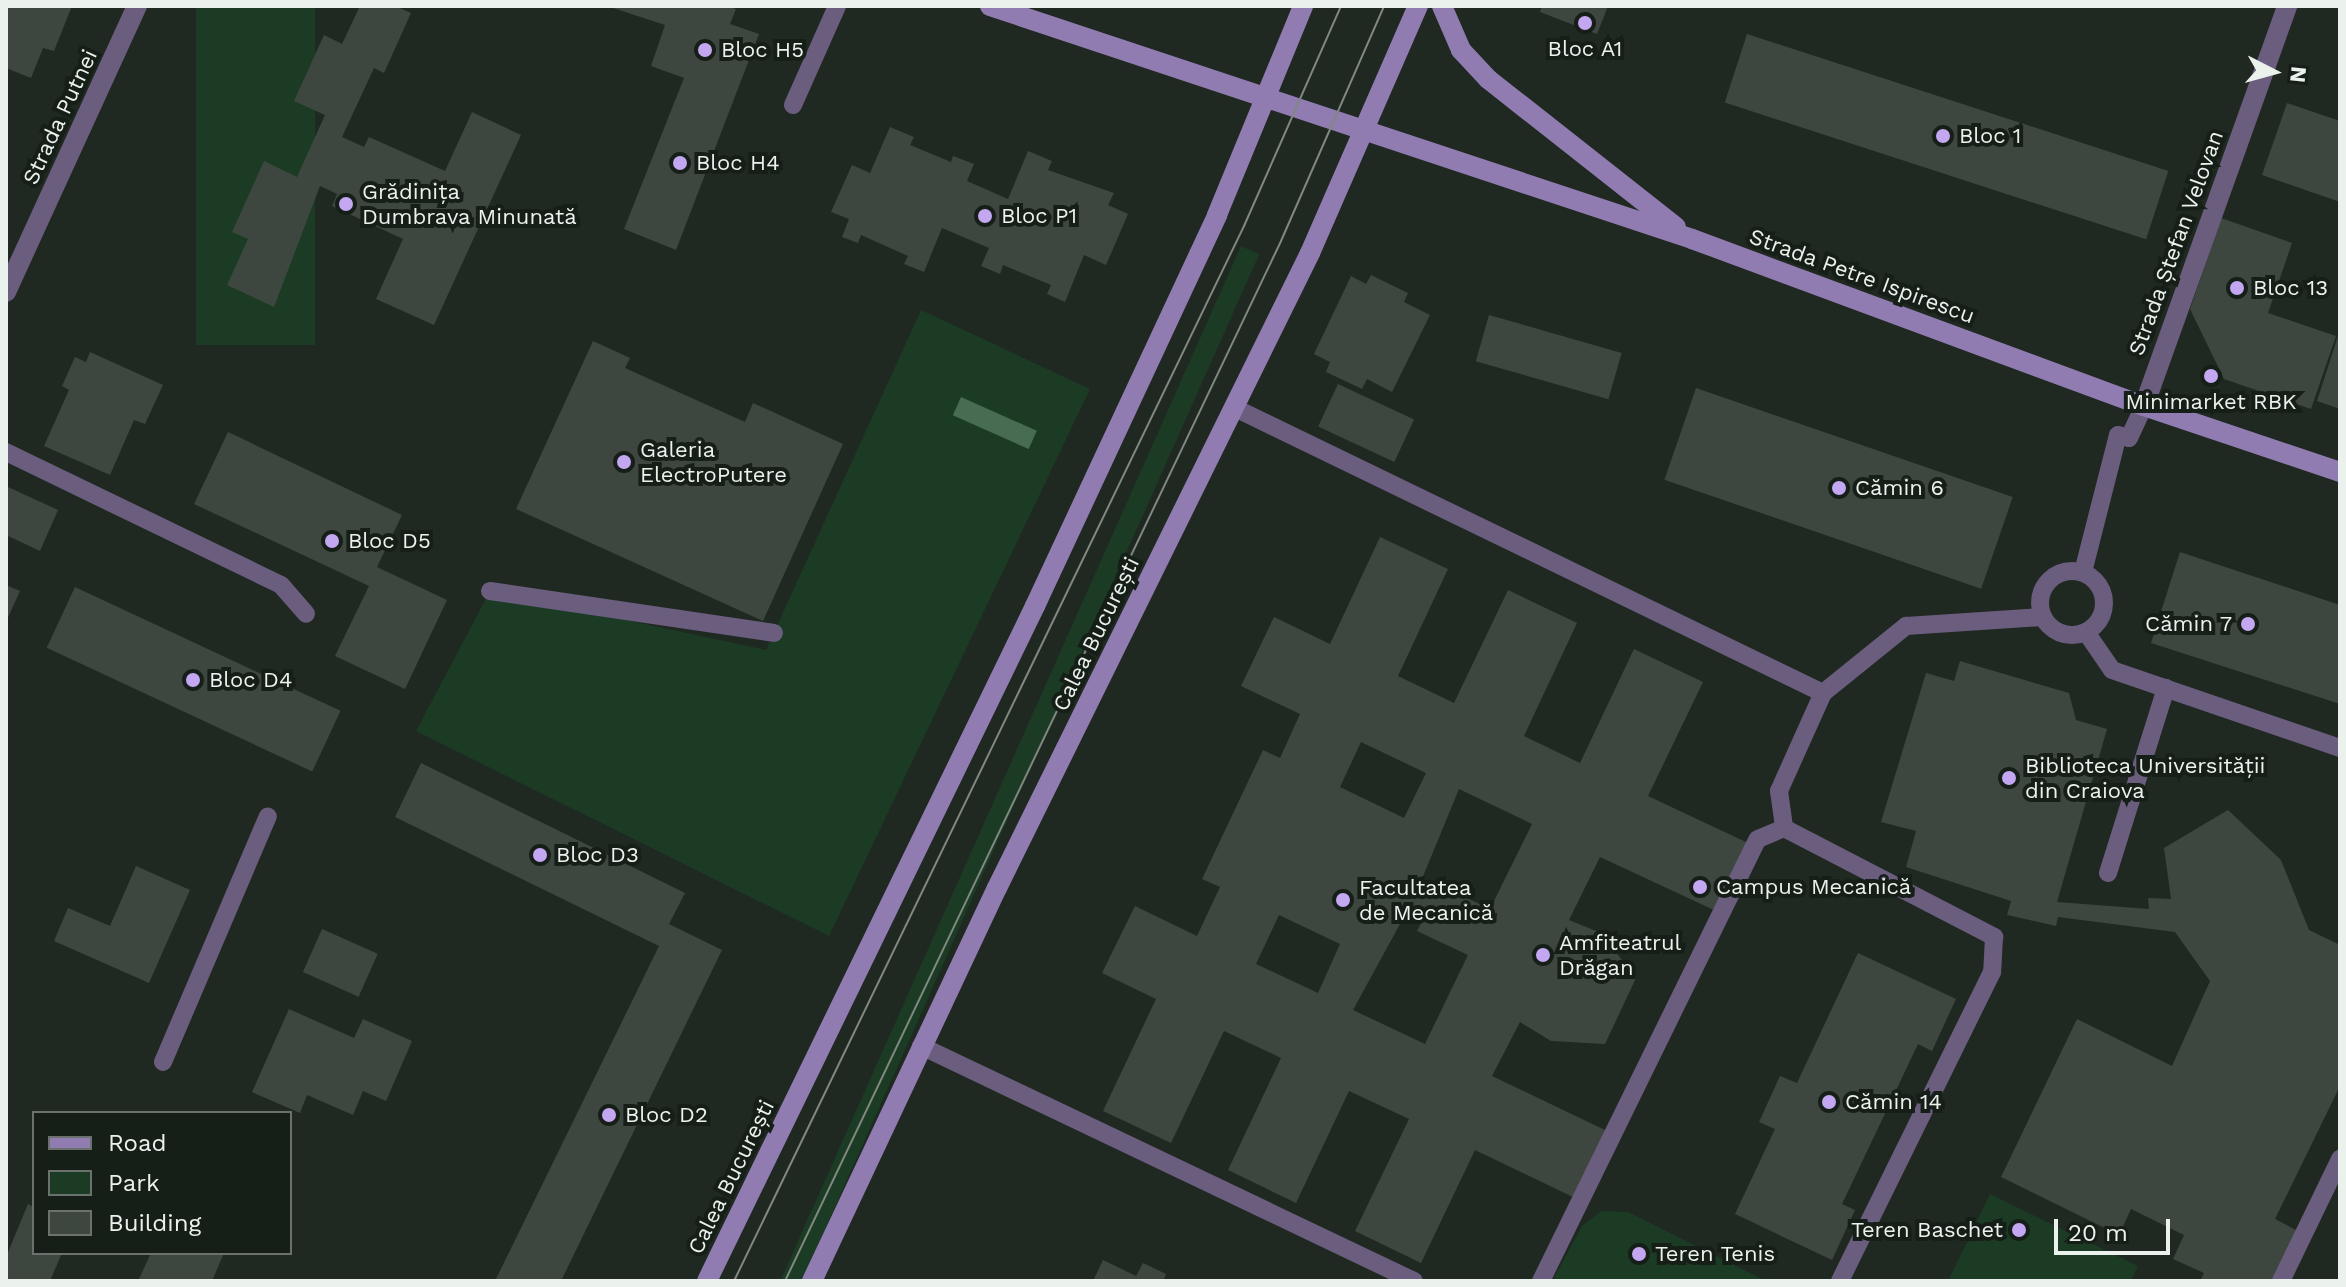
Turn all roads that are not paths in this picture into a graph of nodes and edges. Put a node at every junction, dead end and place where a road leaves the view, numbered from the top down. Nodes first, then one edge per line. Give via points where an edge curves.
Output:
1 (137, 6) edge
2 (837, 6) edge
3 (990, 6) edge
4 (1303, 6) edge
5 (1418, 6) edge
6 (1442, 6) edge
7 (2287, 6) edge
8 (1267, 95) junction
9 (793, 105) dead end
10 (1367, 130) junction
11 (1692, 239) junction
12 (6, 292) edge
13 (2144, 406) junction
14 (1235, 408) junction
15 (6, 452) edge
16 (2340, 472) edge
17 (2083, 572) junction
18 (490, 591) dead end
19 (306, 614) dead end
20 (2043, 617) junction
21 (2086, 632) junction
22 (774, 633) dead end
23 (2166, 688) junction
24 (1823, 693) junction
25 (2340, 748) edge
26 (268, 816) dead end
27 (1784, 828) junction
28 (2108, 873) dead end
29 (921, 1046) junction
30 (163, 1062) dead end
31 (2340, 1159) edge
32 (707, 1281) edge
33 (812, 1281) edge
34 (1414, 1281) edge
35 (1541, 1281) edge
36 (1840, 1281) edge
37 (2281, 1281) edge

1 - 12 street, Strada Putnei
2 - 9 lane
3 - 8 main road, Strada Petre Ispirescu
4 - 8 main road, Calea București
5 - 10 main road, Calea București
6 - 11 main road via 1461,50 1488,79 1596,169
7 - 13 street, Strada Ștefan Velovan
8 - 10 main road, Strada Petre Ispirescu
8 - 32 main road, Calea București via 1217,215 1028,620
10 - 11 main road, Strada Petre Ispirescu
10 - 14 main road, Calea București
11 - 13 main road, Strada Petre Ispirescu
13 - 16 main road, Strada Petre Ispirescu
13 - 17 lane via 2129,438 2118,435
14 - 24 lane
14 - 29 main road, Calea București
15 - 19 lane via 281,585
17 - 20 lane via 2058,574 2048,581 2040,604
17 - 21 lane via 2094,579 2105,601 2100,617
18 - 22 lane
20 - 21 lane via 2061,633
20 - 24 lane via 1906,626
21 - 23 lane via 2112,670
23 - 25 lane
23 - 28 lane
24 - 27 lane via 1779,791
26 - 30 lane
27 - 35 lane via 1758,839
27 - 36 lane via 1994,937 1992,972
29 - 33 main road, Calea București
29 - 34 lane
31 - 37 lane

